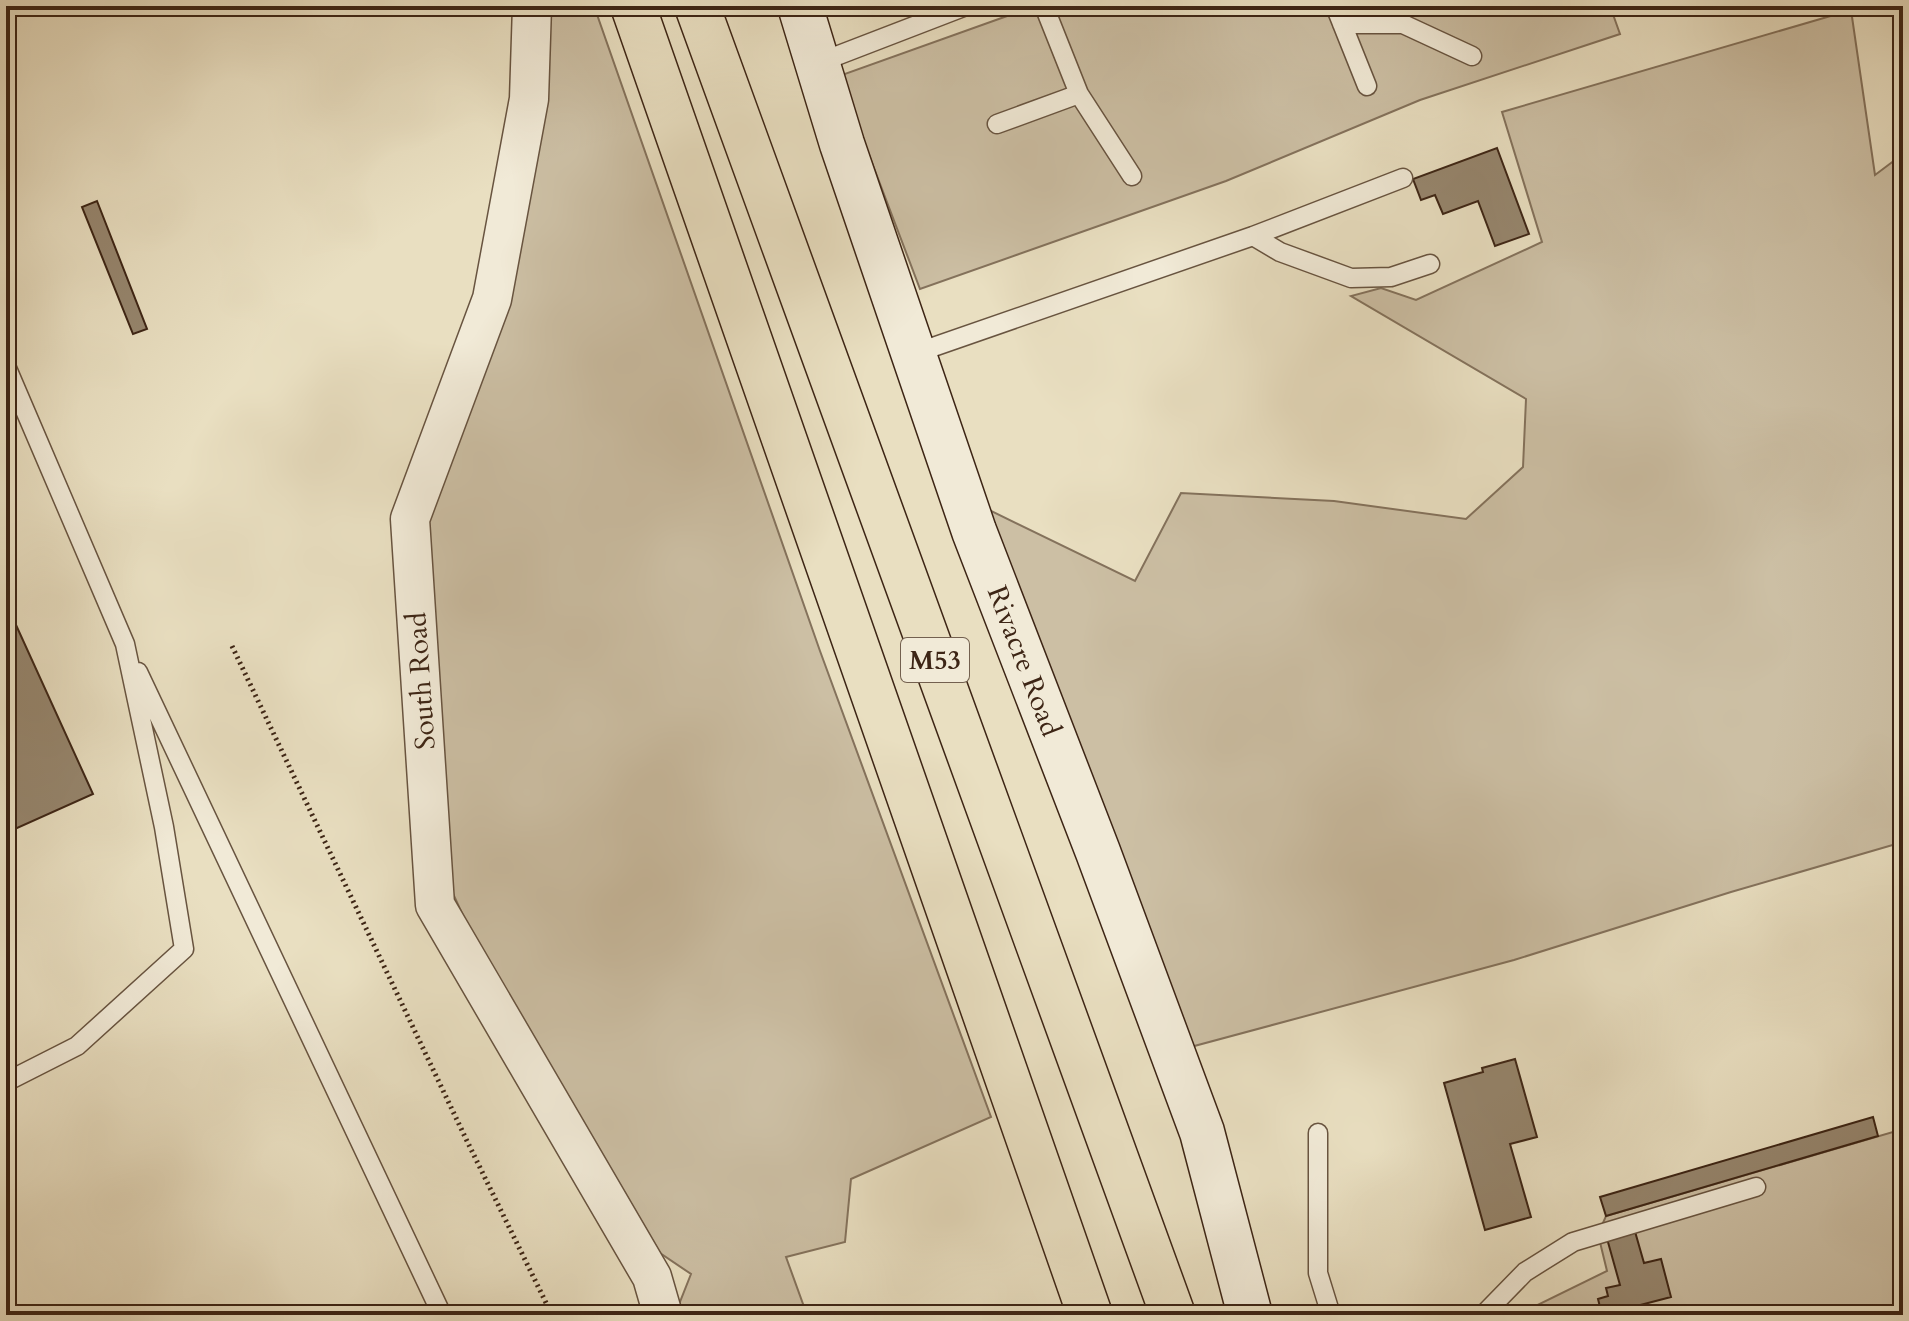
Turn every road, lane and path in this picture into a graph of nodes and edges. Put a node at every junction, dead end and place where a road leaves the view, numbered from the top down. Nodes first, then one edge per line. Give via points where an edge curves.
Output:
1 (532, 6) edge
2 (633, 6) edge
3 (697, 6) edge
4 (800, 6) edge
5 (966, 6) edge
6 (1044, 6) edge
7 (1335, 6) edge
8 (1342, 24) junction
9 (1472, 56) dead end
10 (818, 63) junction
11 (1367, 86) dead end
12 (1079, 94) junction
13 (997, 124) dead end
14 (1132, 176) dead end
15 (1403, 178) dead end
16 (1253, 236) junction
17 (1430, 264) dead end
18 (913, 354) junction
19 (6, 366) edge
20 (125, 644) junction
21 (232, 646) dead end
22 (6, 1082) edge
23 (1318, 1133) dead end
24 (1756, 1187) dead end
25 (442, 1315) edge
26 (552, 1315) edge
27 (663, 1315) edge
28 (1090, 1315) edge
29 (1173, 1315) edge
30 (1250, 1315) edge
31 (1331, 1315) edge
32 (1483, 1315) edge

1 - 27 street, South Road via 529,99 492,299 410,519 435,905 652,1277
2 - 28 highway, M53
3 - 29 highway, M53
4 - 10 main road, Rivacre Road
5 - 10 lane
6 - 12 lane
7 - 8 lane
8 - 9 lane via 1403,24
8 - 11 lane
10 - 18 main road, Rivacre Road
12 - 13 lane
12 - 14 lane
15 - 16 lane
16 - 17 lane via 1280,252 1351,278 1391,277
16 - 18 lane
18 - 30 main road, Rivacre Road via 974,531 1202,1132
19 - 20 lane
20 - 22 lane via 184,949 77,1046
20 - 25 lane
21 - 26 path
23 - 31 lane via 1318,1273
24 - 32 lane via 1573,1242 1525,1272

